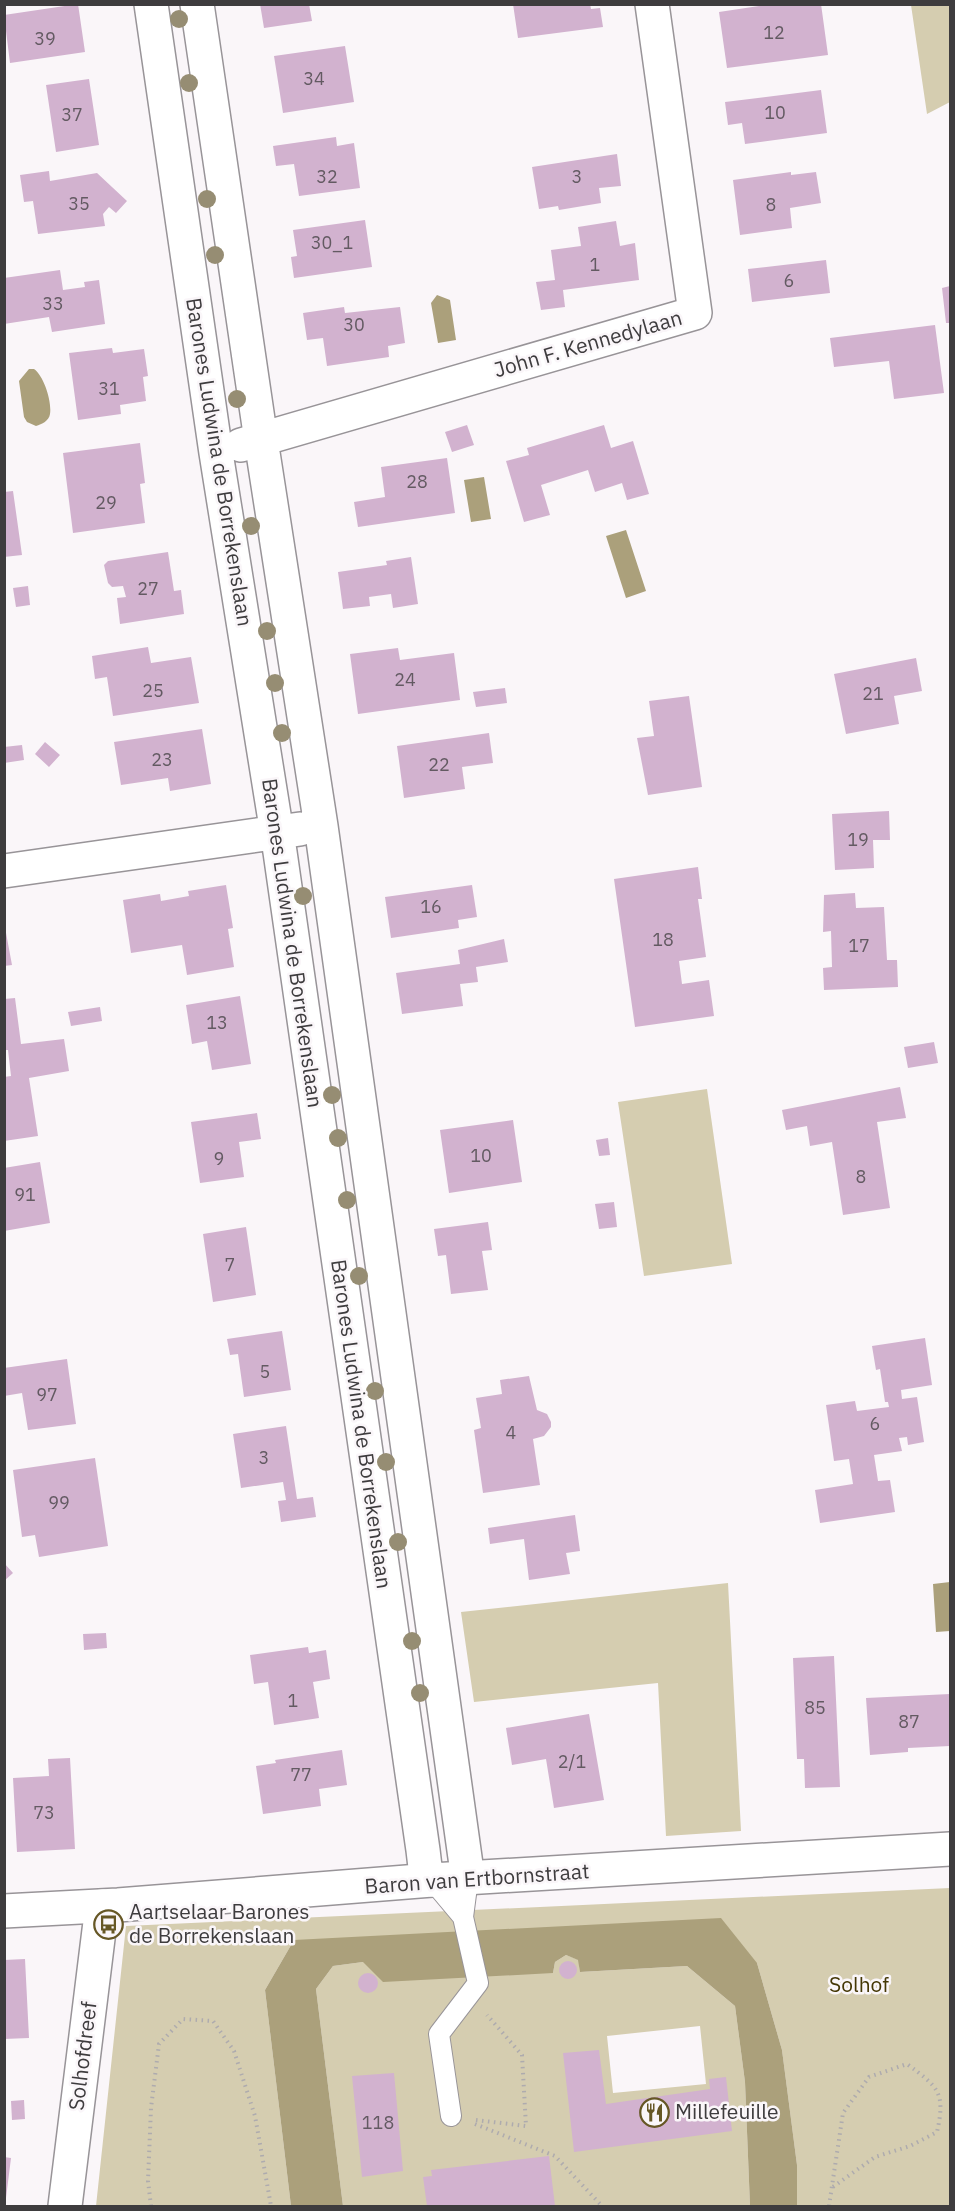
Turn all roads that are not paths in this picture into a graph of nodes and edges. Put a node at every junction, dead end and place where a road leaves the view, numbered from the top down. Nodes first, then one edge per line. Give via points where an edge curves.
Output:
1 (151, 4) edge
2 (197, 4) edge
3 (652, 4) edge
4 (261, 440) junction
5 (216, 453) junction
6 (321, 826) junction
7 (277, 831) junction
8 (4, 871) edge
9 (951, 1849) edge
10 (468, 1879) junction
11 (432, 1880) junction
12 (102, 1906) junction
13 (4, 1911) edge
14 (464, 1923) junction
15 (451, 2116) road end
16 (65, 2206) edge

1 - 5 street, Barones Ludwina de Borrekenslaan
2 - 4 street, Barones Ludwina de Borrekenslaan
3 - 4 street, John F. Kennedylaan via 695,313
4 - 5 street, John F. Kennedylaan
4 - 6 street, Barones Ludwina de Borrekenslaan
5 - 7 street, Barones Ludwina de Borrekenslaan
6 - 7 street
6 - 10 street, Barones Ludwina de Borrekenslaan
7 - 8 street
7 - 11 street, Barones Ludwina de Borrekenslaan via 425,1867
9 - 10 street, Baron van Ertbornstraat
10 - 11 street, Baron van Ertbornstraat
10 - 14 lane
11 - 12 street, Baron van Ertbornstraat
11 - 14 lane
12 - 13 street, Baron van Ertbornstraat
12 - 16 street, Solhofdreef
14 - 15 lane via 478,1983 439,2034

